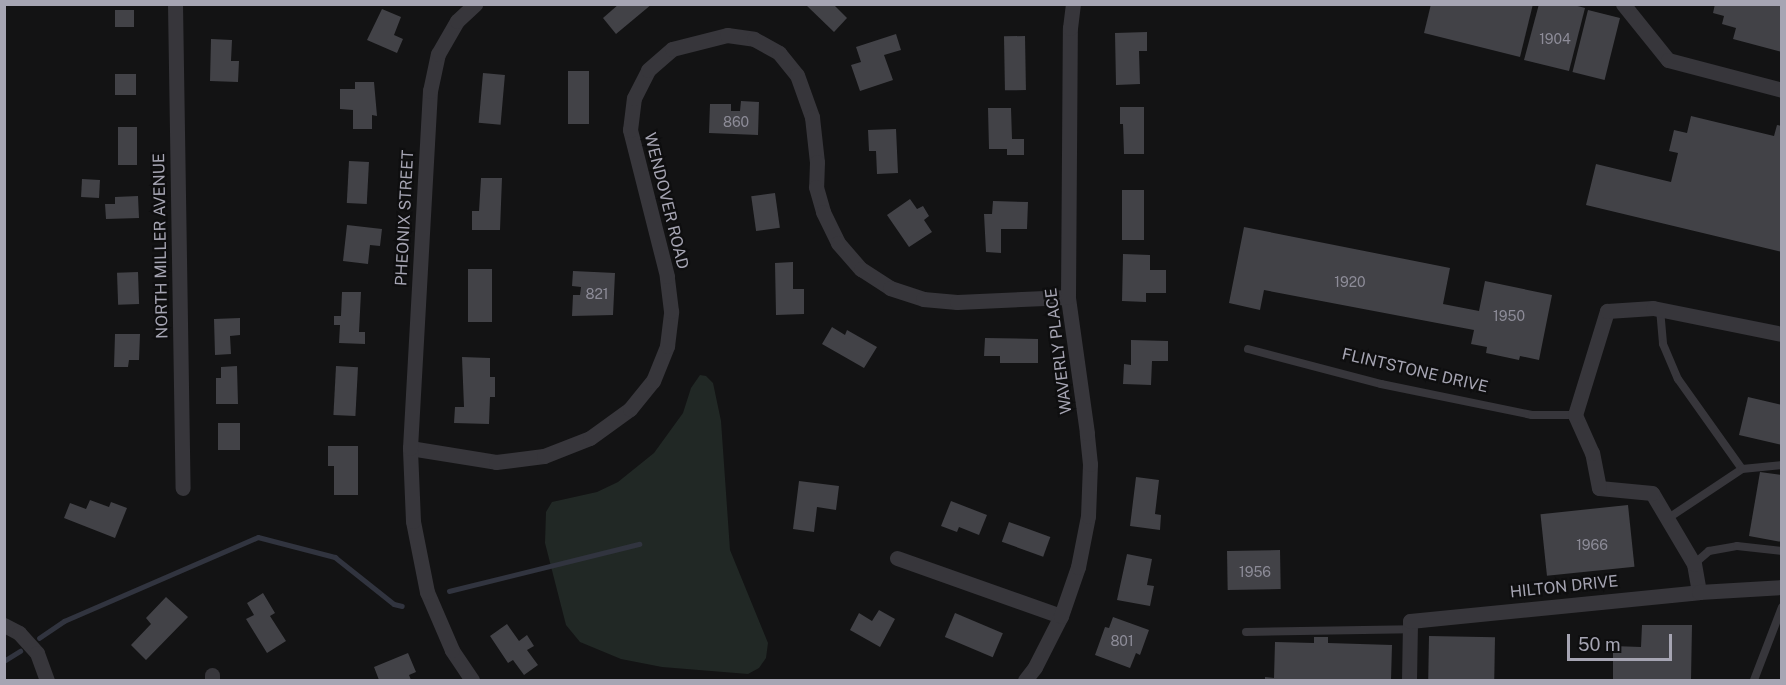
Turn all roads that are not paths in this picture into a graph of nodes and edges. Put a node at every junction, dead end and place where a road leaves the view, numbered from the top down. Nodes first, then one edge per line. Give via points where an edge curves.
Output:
1 (175, 4) edge
2 (475, 4) edge
3 (1073, 4) edge
4 (1623, 4) edge
5 (1782, 90) edge
6 (1068, 297) junction
7 (1660, 309) junction
8 (1782, 334) edge
9 (1248, 350) dead end
10 (1575, 415) junction
11 (410, 448) junction
12 (1782, 465) edge
13 (1742, 469) junction
14 (183, 488) dead end
15 (1667, 519) junction
16 (1782, 550) edge
17 (897, 558) dead end
18 (1694, 564) junction
19 (1782, 586) edge
20 (1699, 592) junction
21 (1782, 607) edge
22 (1061, 616) junction
23 (4, 625) edge
24 (1410, 629) junction
25 (1246, 632) dead end
26 (47, 681) edge
27 (472, 681) edge
28 (1025, 681) edge
29 (1409, 681) edge
30 (1754, 681) edge

1 - 14 street, NORTH MILLER AVENUE
2 - 11 street, PHEONIX STREET via 457,21 438,54 430,91
3 - 6 street, WAVERLY PLACE
4 - 5 street via 1668,60
6 - 11 street, WENDOVER ROAD via 957,302 923,299 890,288 861,269 838,243 823,212 816,188 812,117 797,75 779,53 754,39 727,35 672,49 648,70 634,98 630,130 667,276 671,311 667,346 653,381 630,409 590,438 544,456 496,462
6 - 22 street, WAVERLY PLACE via 1090,464 1088,516
7 - 8 street
7 - 10 street via 1607,311
7 - 13 lane via 1663,344 1678,379
9 - 10 lane, FLINTSTONE DRIVE via 1381,384 1532,415
10 - 15 street via 1592,453 1599,488 1652,493
11 - 27 street, PHEONIX STREET via 413,521 427,592 452,650
12 - 13 lane
13 - 15 lane
15 - 18 street
16 - 18 lane via 1737,546 1709,550
17 - 22 street
18 - 20 street
19 - 20 street, HILTON DRIVE
20 - 24 street, HILTON DRIVE via 1410,621
21 - 30 lane
22 - 28 street, WAVERLY PLACE
23 - 26 street via 19,633 37,653
24 - 25 lane
24 - 29 street

